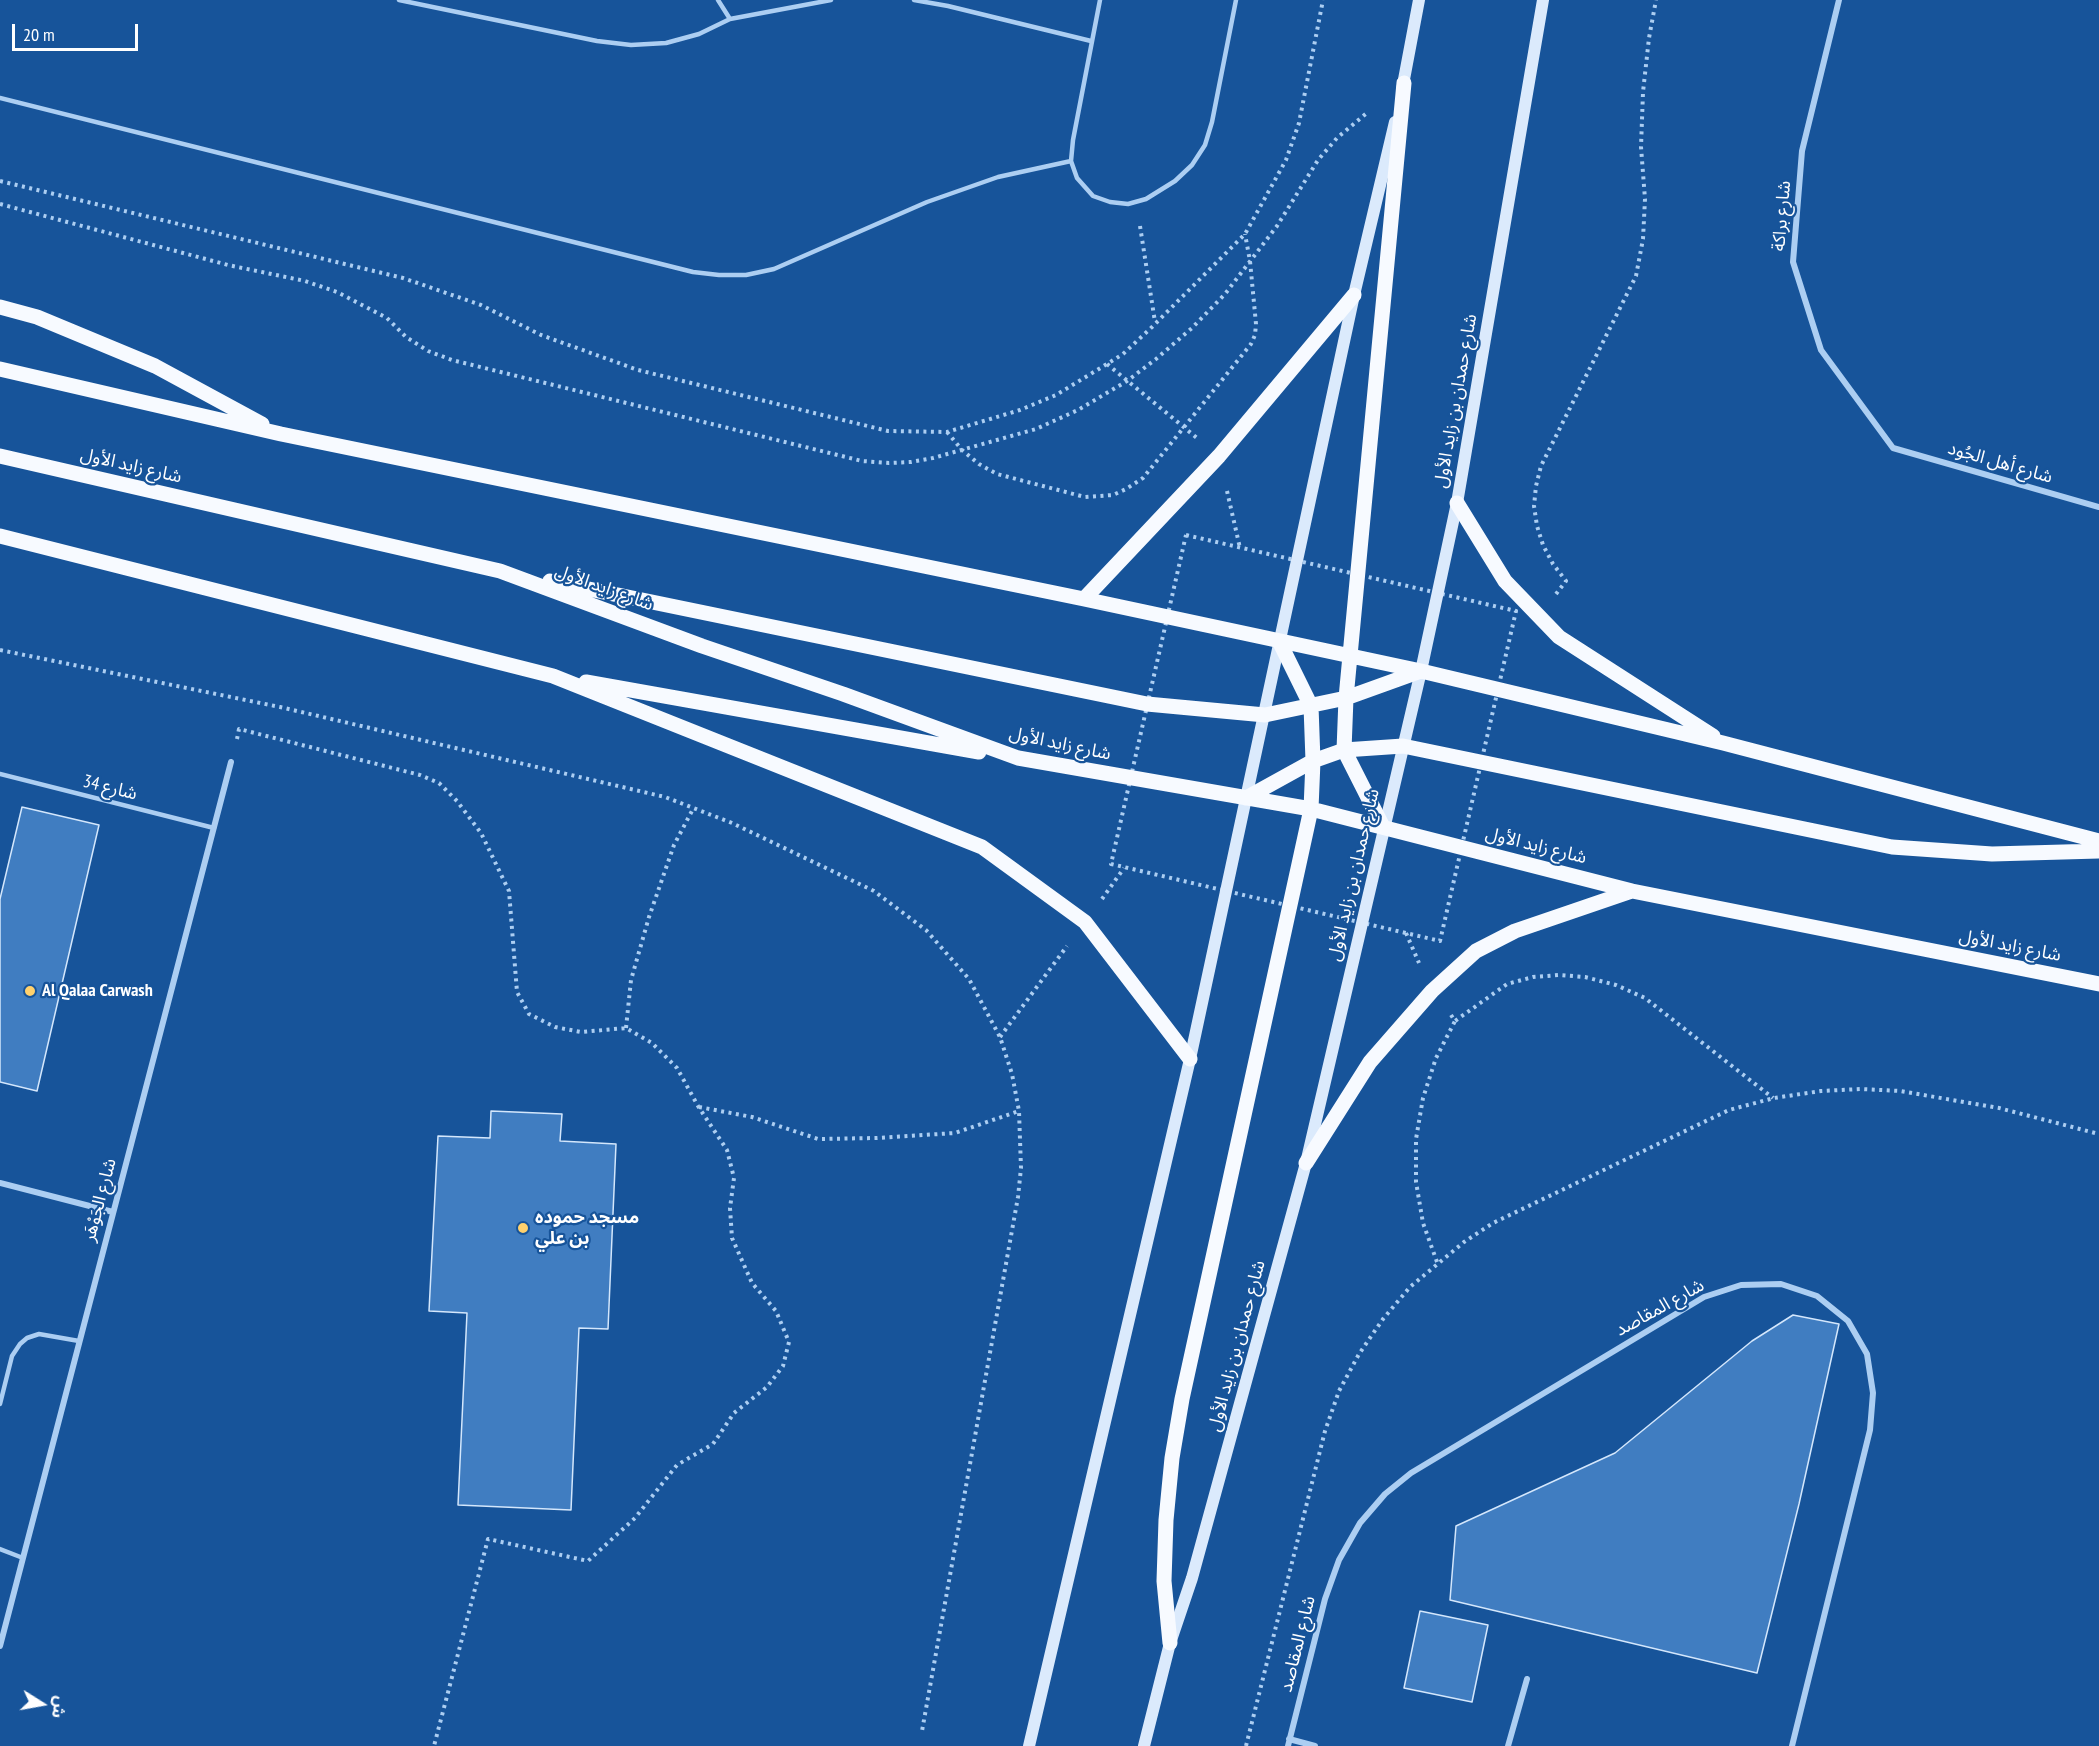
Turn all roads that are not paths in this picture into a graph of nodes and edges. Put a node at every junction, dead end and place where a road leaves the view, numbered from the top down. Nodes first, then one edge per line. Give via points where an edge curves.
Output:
1 (399, 0) edge
2 (718, 0) edge
3 (831, 0) edge
4 (914, 0) edge
5 (1100, 0) edge
6 (1236, 0) edge
7 (1419, 0) edge
8 (1543, 0) edge
9 (1839, 0) edge
10 (730, 19) junction
11 (1091, 40) junction
12 (1404, 83) junction
13 (0, 98) edge
14 (1071, 161) junction
15 (1354, 295) junction
16 (0, 307) edge
17 (0, 369) edge
18 (281, 434) junction
19 (1893, 448) joint
20 (0, 456) edge
21 (1457, 503) junction
22 (2099, 507) edge
23 (0, 536) edge
24 (500, 571) junction
25 (1084, 599) junction
26 (1279, 641) junction
27 (1350, 656) junction
28 (1421, 671) junction
29 (553, 676) junction
30 (1346, 698) junction
31 (1311, 706) junction
32 (1265, 715) junction
33 (1723, 743) junction
34 (1403, 746) junction
35 (1344, 750) junction
36 (1018, 759) junction
37 (1313, 761) junction
38 (231, 762) road end
39 (0, 774) edge
40 (1246, 798) junction
41 (1311, 809) junction
42 (214, 828) junction
43 (1383, 828) junction
44 (2099, 840) edge
45 (2099, 851) edge
46 (1632, 891) junction
47 (2099, 984) edge
48 (1190, 1059) junction
49 (1306, 1163) junction
50 (0, 1183) edge
51 (113, 1212) junction
52 (79, 1341) junction
53 (0, 1404) edge
54 (0, 1549) edge
55 (23, 1558) junction
56 (1170, 1643) junction
57 (0, 1646) edge
58 (1527, 1680) dead end
59 (1289, 1743) edge
60 (1029, 1746) edge
61 (1144, 1746) edge
62 (1315, 1746) edge
63 (1508, 1746) edge
64 (1792, 1746) edge

1 - 10 lane via 631,45 666,43 699,34
2 - 10 lane
3 - 10 lane
4 - 11 lane
5 - 11 lane
6 - 14 lane via 1212,122 1205,145 1192,165 1146,200 1128,204 1093,196 1077,178
7 - 12 main road
8 - 21 main road, شارع حمدان بن زايد الأول
9 - 19 street, شارع براكة via 1802,151 1793,262 1821,350
11 - 14 lane
12 - 15 main road
12 - 27 main road
13 - 14 lane via 693,272 719,275 774,269 927,202 998,177
15 - 25 main road via 1219,456
15 - 26 main road
16 - 18 main road via 37,316 155,366
17 - 18 main road
18 - 25 main road
19 - 22 street, شارع أهل الجُود
20 - 24 main road, شارع زايد الأول
21 - 28 main road, شارع حمدان بن زايد الأول
21 - 33 main road via 1505,580 1559,636
23 - 29 main road
24 - 32 main road via 1147,704
24 - 36 main road, شارع زايد الأول
25 - 26 main road
26 - 27 main road
26 - 31 main road
26 - 32 main road
27 - 28 main road
27 - 30 main road
28 - 30 main road
28 - 33 main road
28 - 34 main road, شارع حمدان بن زايد الأول
29 - 36 main road
29 - 48 main road via 982,847 1085,922
30 - 31 main road
30 - 35 main road
31 - 32 main road
31 - 37 main road
32 - 40 main road
33 - 44 main road
34 - 35 main road
34 - 43 main road, شارع حمدان بن زايد الأول
34 - 45 main road via 1892,847 1992,854
35 - 37 main road
35 - 43 main road
36 - 40 main road, شارع زايد الأول
37 - 40 main road
37 - 41 main road
38 - 42 street, شارع الجَوْهَر
39 - 42 lane, شارع 34
40 - 41 main road, شارع زايد الأول
40 - 48 main road
41 - 43 main road, شارع زايد الأول
41 - 56 main road via 1182,1399 1166,1520 1164,1581
42 - 51 street, شارع الجَوْهَر
43 - 46 main road, شارع زايد الأول
43 - 49 main road, شارع حمدان بن زايد الأول
46 - 47 main road, شارع زايد الأول
46 - 49 main road via 1515,931 1476,951 1432,991 1370,1062
48 - 60 main road
49 - 56 main road, شارع حمدان بن زايد الأول via 1195,1568
50 - 51 street
51 - 52 street, شارع الجَوْهَر
52 - 53 lane via 39,1334 27,1338 12,1356
52 - 55 street, شارع الجَوْهَر
54 - 55 lane
55 - 57 street, شارع الجَوْهَر
56 - 61 main road, شارع حمدان بن زايد الأول
58 - 63 street
59 - 62 street
59 - 64 street, شارع المقاصد via 1325,1599 1339,1560 1360,1523 1385,1494 1411,1473 1704,1297 1741,1285 1780,1284 1817,1296 1848,1321 1867,1354 1874,1394 1870,1430

